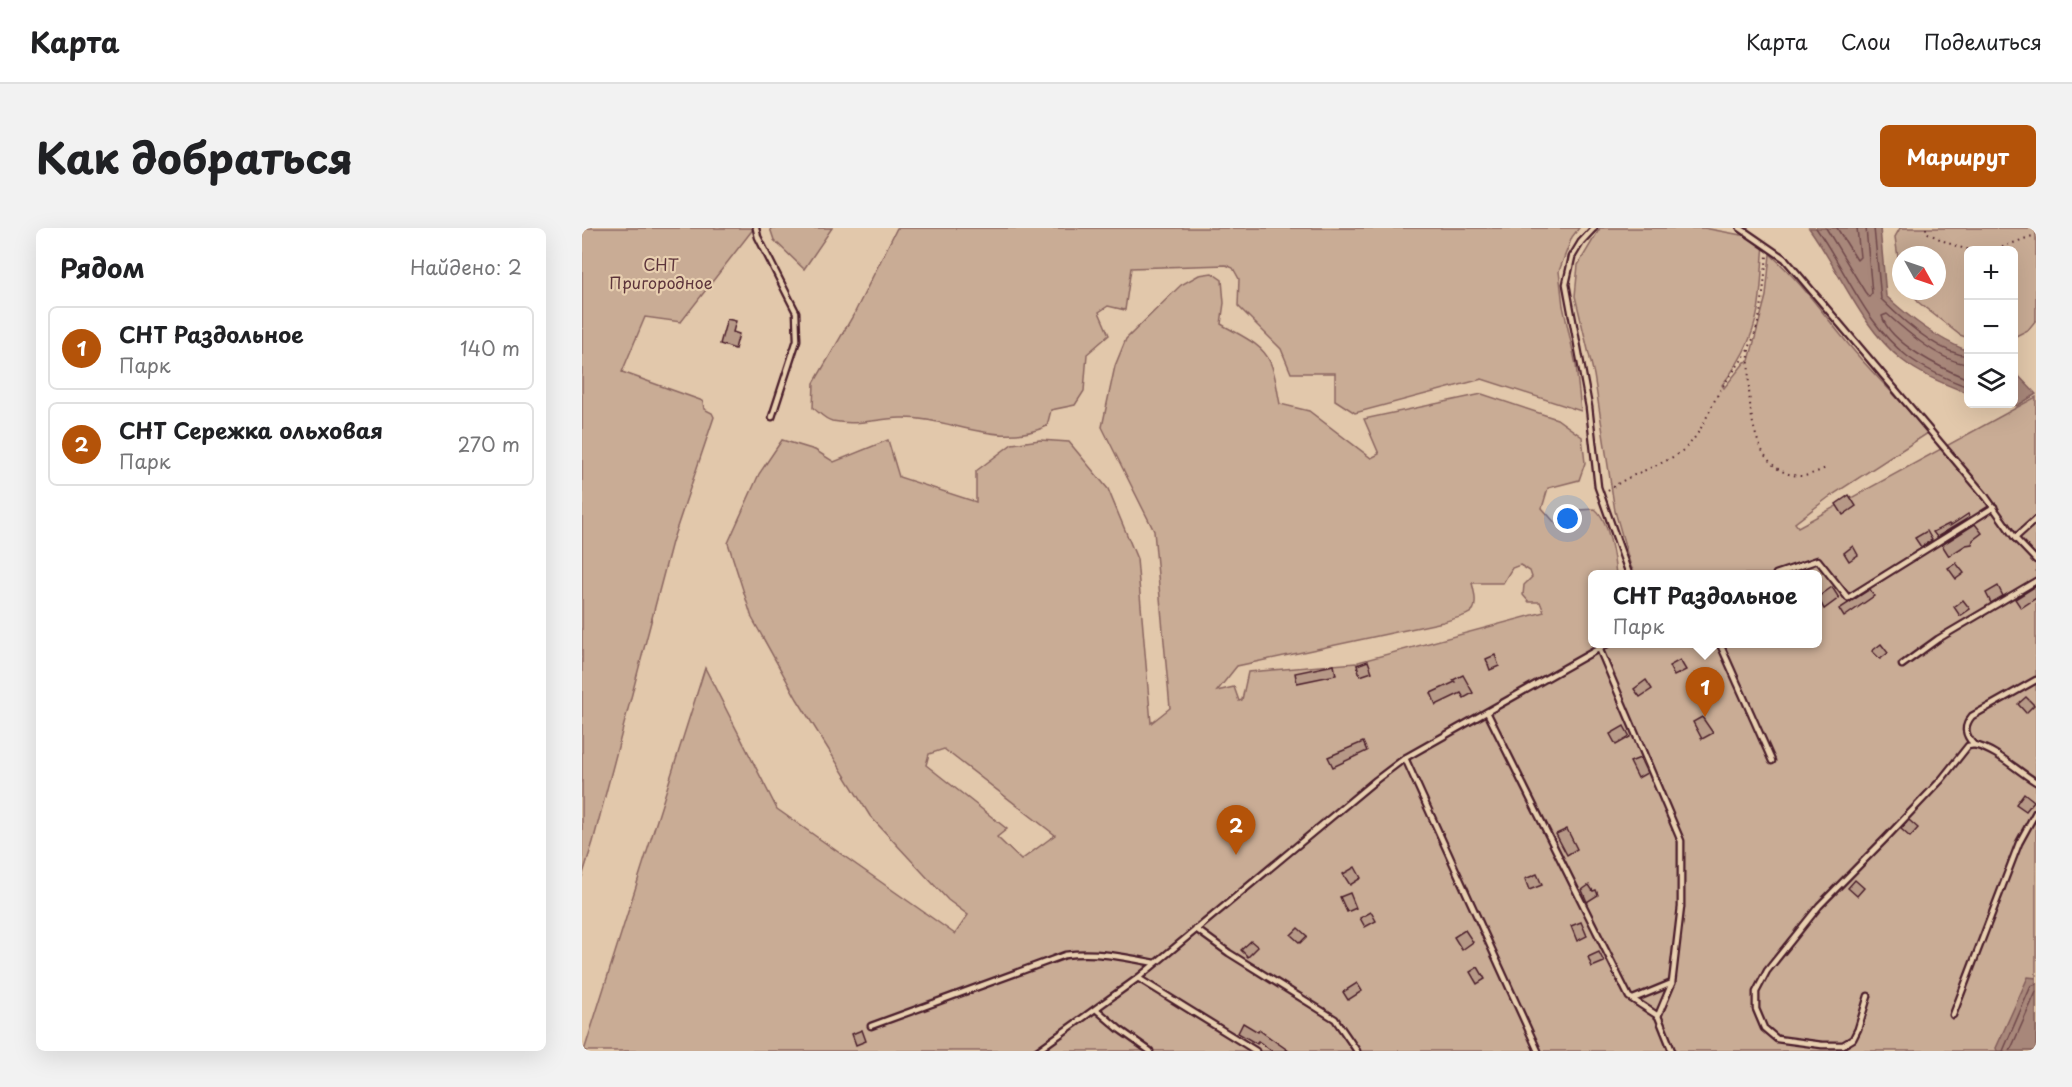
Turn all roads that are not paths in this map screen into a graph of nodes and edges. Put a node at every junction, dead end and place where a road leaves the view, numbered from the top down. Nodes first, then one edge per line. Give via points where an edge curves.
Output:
1 (756, 228) edge
2 (1594, 228) edge
3 (1740, 228) edge
4 (772, 417) dead end
5 (1994, 507) junction
6 (2036, 519) edge
7 (2015, 538) junction
8 (2036, 560) edge
9 (1628, 570) edge
10 (1788, 570) edge
11 (2036, 581) edge
12 (1599, 648) joint
13 (1722, 648) edge
14 (1902, 664) dead end
15 (2036, 680) edge
16 (1487, 712) junction
17 (1974, 745) junction
18 (1405, 758) junction
19 (1772, 760) dead end
20 (2036, 782) edge
21 (2036, 812) edge
22 (1196, 929) junction
23 (1155, 963) junction
24 (1138, 978) junction
25 (1672, 983) junction
26 (1868, 996) dead end
27 (1632, 999) junction
28 (1097, 1010) junction
29 (1953, 1015) dead end
30 (1658, 1016) junction
31 (872, 1026) dead end
32 (1037, 1051) edge
33 (1150, 1051) edge
34 (1256, 1051) edge
35 (1357, 1051) edge
36 (1538, 1051) edge
37 (1672, 1051) edge

1 - 4 lane via 796,312 797,340
2 - 9 lane via 1572,257 1566,284 1589,407 1598,487
3 - 5 lane via 1785,259
5 - 7 lane
5 - 10 lane via 1848,598 1818,560
6 - 7 lane
7 - 8 lane
11 - 14 lane
12 - 16 lane
12 - 25 lane via 1681,840 1681,907
13 - 19 lane
15 - 17 lane via 1972,716 1965,731
16 - 18 lane
16 - 27 lane
17 - 20 lane via 2001,757
17 - 26 lane via 1968,746 1941,780 1819,906 1767,970 1756,992 1756,1009 1764,1028 1777,1040 1843,1046 1858,1029
18 - 22 lane
18 - 36 lane
21 - 29 lane via 2019,843
22 - 23 lane
22 - 35 lane via 1335,1019
23 - 24 lane
23 - 31 lane via 1111,954 1065,955
24 - 28 lane
24 - 34 lane
25 - 27 lane
25 - 30 lane
27 - 30 lane
28 - 32 lane
28 - 33 lane
30 - 37 lane

